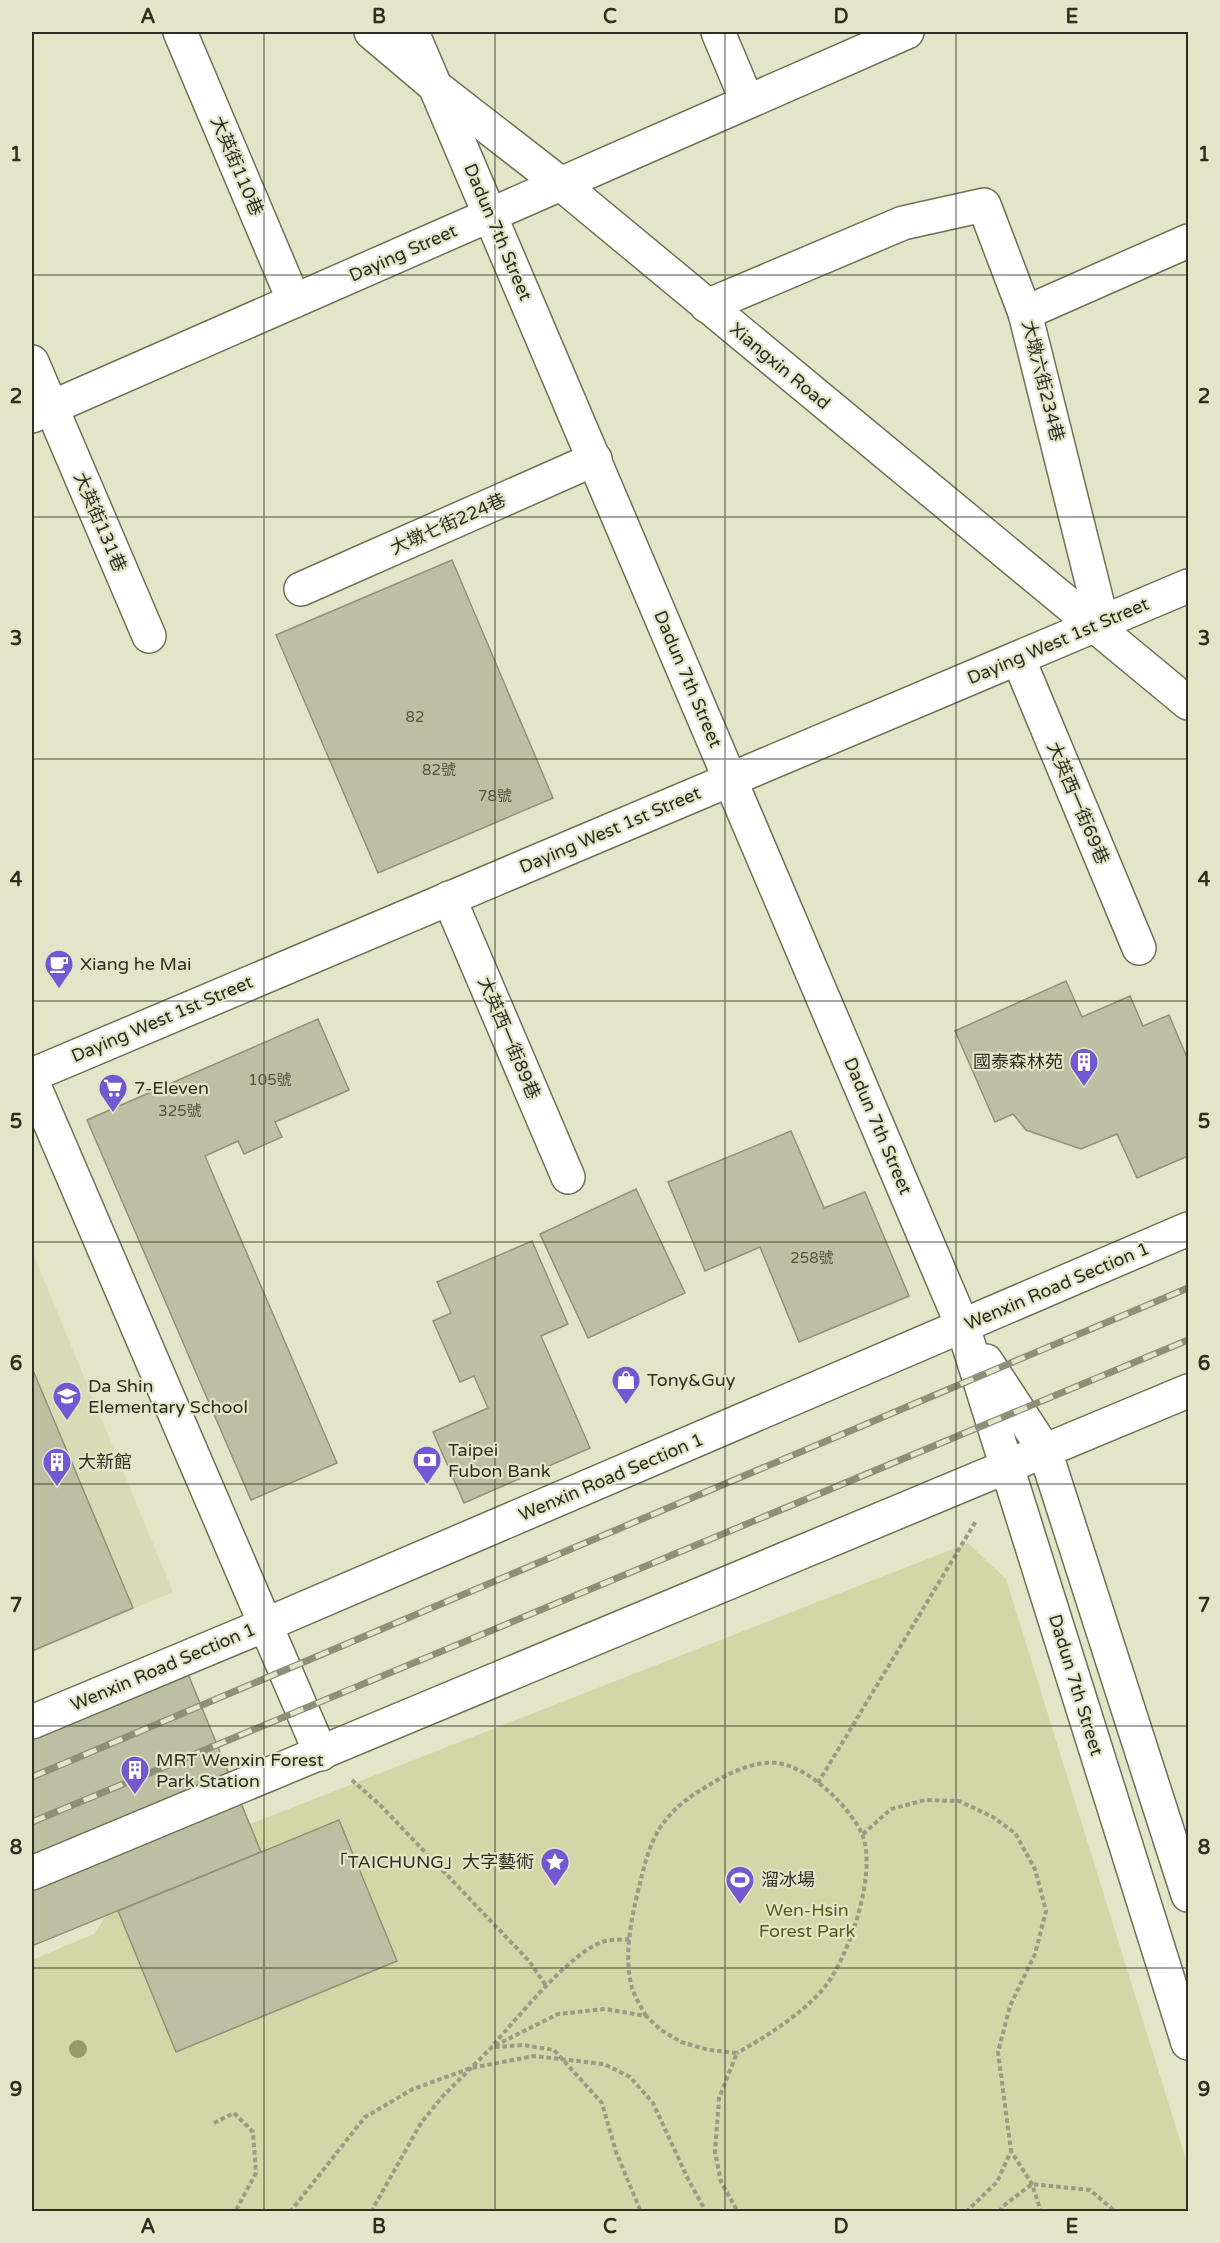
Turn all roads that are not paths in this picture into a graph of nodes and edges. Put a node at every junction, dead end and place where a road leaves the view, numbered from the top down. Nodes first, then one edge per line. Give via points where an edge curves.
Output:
1 (180, 32) edge
2 (371, 32) edge
3 (412, 32) edge
4 (718, 32) edge
5 (907, 32) edge
6 (436, 87) junction
7 (747, 101) junction
8 (561, 184) junction
9 (490, 214) junction
10 (1188, 241) edge
11 (294, 301) junction
12 (707, 306) junction
13 (1025, 313) junction
14 (32, 362) edge
15 (41, 412) edge
16 (594, 459) junction
17 (1188, 586) edge
18 (301, 589) dead end
19 (1098, 624) junction
20 (149, 636) dead end
21 (1018, 658) junction
22 (1188, 703) edge
23 (731, 779) junction
24 (449, 898) junction
25 (1139, 948) dead end
26 (32, 1074) edge
27 (32, 1081) edge
28 (568, 1177) dead end
29 (1188, 1229) edge
30 (963, 1327) junction
31 (1188, 1391) edge
32 (1045, 1451) junction
33 (1008, 1468) junction
34 (265, 1625) junction
35 (32, 1722) edge
36 (321, 1754) junction
37 (32, 1873) edge
38 (1188, 1895) edge
39 (1188, 2043) edge

1 - 11 street, 大英街110巷
2 - 6 street, Xiangxin Road
3 - 6 street, Dadun 7th Street
4 - 7 street
5 - 7 street, Daying Street
6 - 8 street, Xiangxin Road
6 - 9 street, Dadun 7th Street
7 - 8 street, Daying Street
8 - 9 street, Daying Street
8 - 12 street, Xiangxin Road
9 - 11 street, Daying Street
9 - 16 street, Dadun 7th Street
10 - 13 street, 大墩六街234巷
11 - 15 street, Daying Street
12 - 13 street via 903,223 984,205
12 - 19 street, Xiangxin Road
13 - 19 street, 大墩六街234巷
14 - 15 street, 大英街131巷
15 - 20 street, 大英街131巷
16 - 18 street, 大墩七街224巷
16 - 23 street, Dadun 7th Street
17 - 19 street, Daying West 1st Street
19 - 21 street, Daying West 1st Street
19 - 22 street, Xiangxin Road
21 - 23 street, Daying West 1st Street
21 - 25 street, 大英西一街69巷
23 - 24 street, Daying West 1st Street
23 - 30 street, Dadun 7th Street
24 - 26 street, Daying West 1st Street
24 - 28 street, 大英西一街89巷
27 - 34 street
29 - 30 street, Wenxin Road Section 1
30 - 32 street, Dadun 7th Street
30 - 33 street, Dadun 7th Street
30 - 34 street, Wenxin Road Section 1
31 - 32 street
32 - 33 street
32 - 38 street, Dadun 7th Street
33 - 36 street
33 - 39 street, Dadun 7th Street
34 - 35 street, Wenxin Road Section 1
34 - 36 street
36 - 37 street

